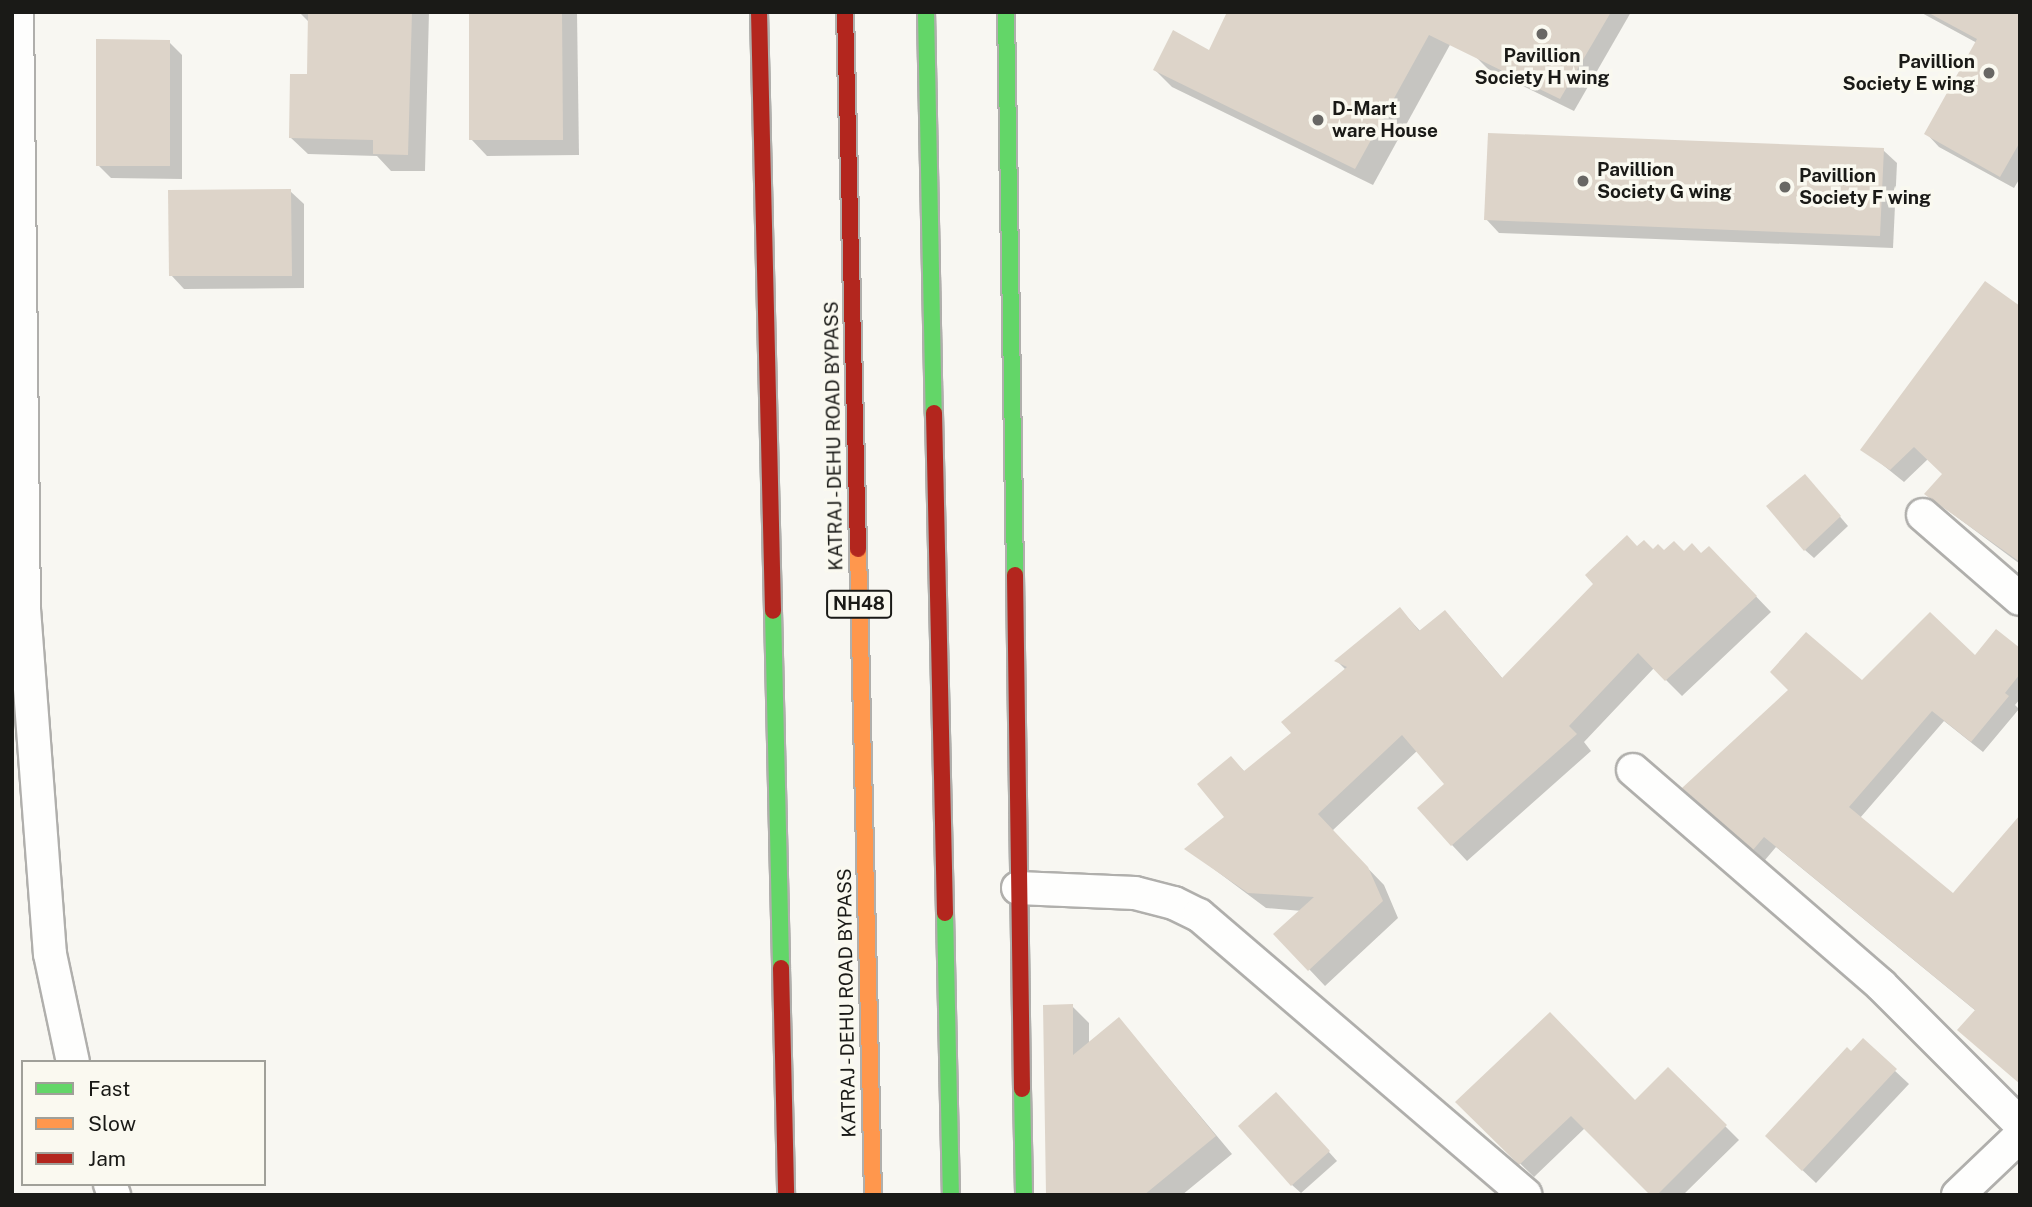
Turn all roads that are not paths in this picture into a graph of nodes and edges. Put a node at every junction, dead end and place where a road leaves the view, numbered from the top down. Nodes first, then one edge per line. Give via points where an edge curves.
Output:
1 (17, 12) edge
2 (759, 12) edge
3 (845, 12) edge
4 (926, 12) edge
5 (1006, 12) edge
6 (1923, 515) dead end
7 (2020, 599) edge
8 (1633, 770) dead end
9 (1018, 888) junction
10 (74, 1060) edge
11 (2020, 1124) edge
12 (2020, 1136) edge
13 (786, 1195) edge
14 (873, 1195) edge
15 (951, 1195) edge
16 (1024, 1195) edge
17 (1526, 1195) edge
18 (1958, 1195) edge

1 - 10 street via 23,609 50,954
2 - 13 main road
3 - 14 main road, KATRAJ - DEHU ROAD BYPASS / NH48
4 - 15 main road
5 - 9 main road
6 - 7 street
8 - 11 street via 1881,985
9 - 16 main road
9 - 17 street via 1135,893 1199,915
12 - 18 street

